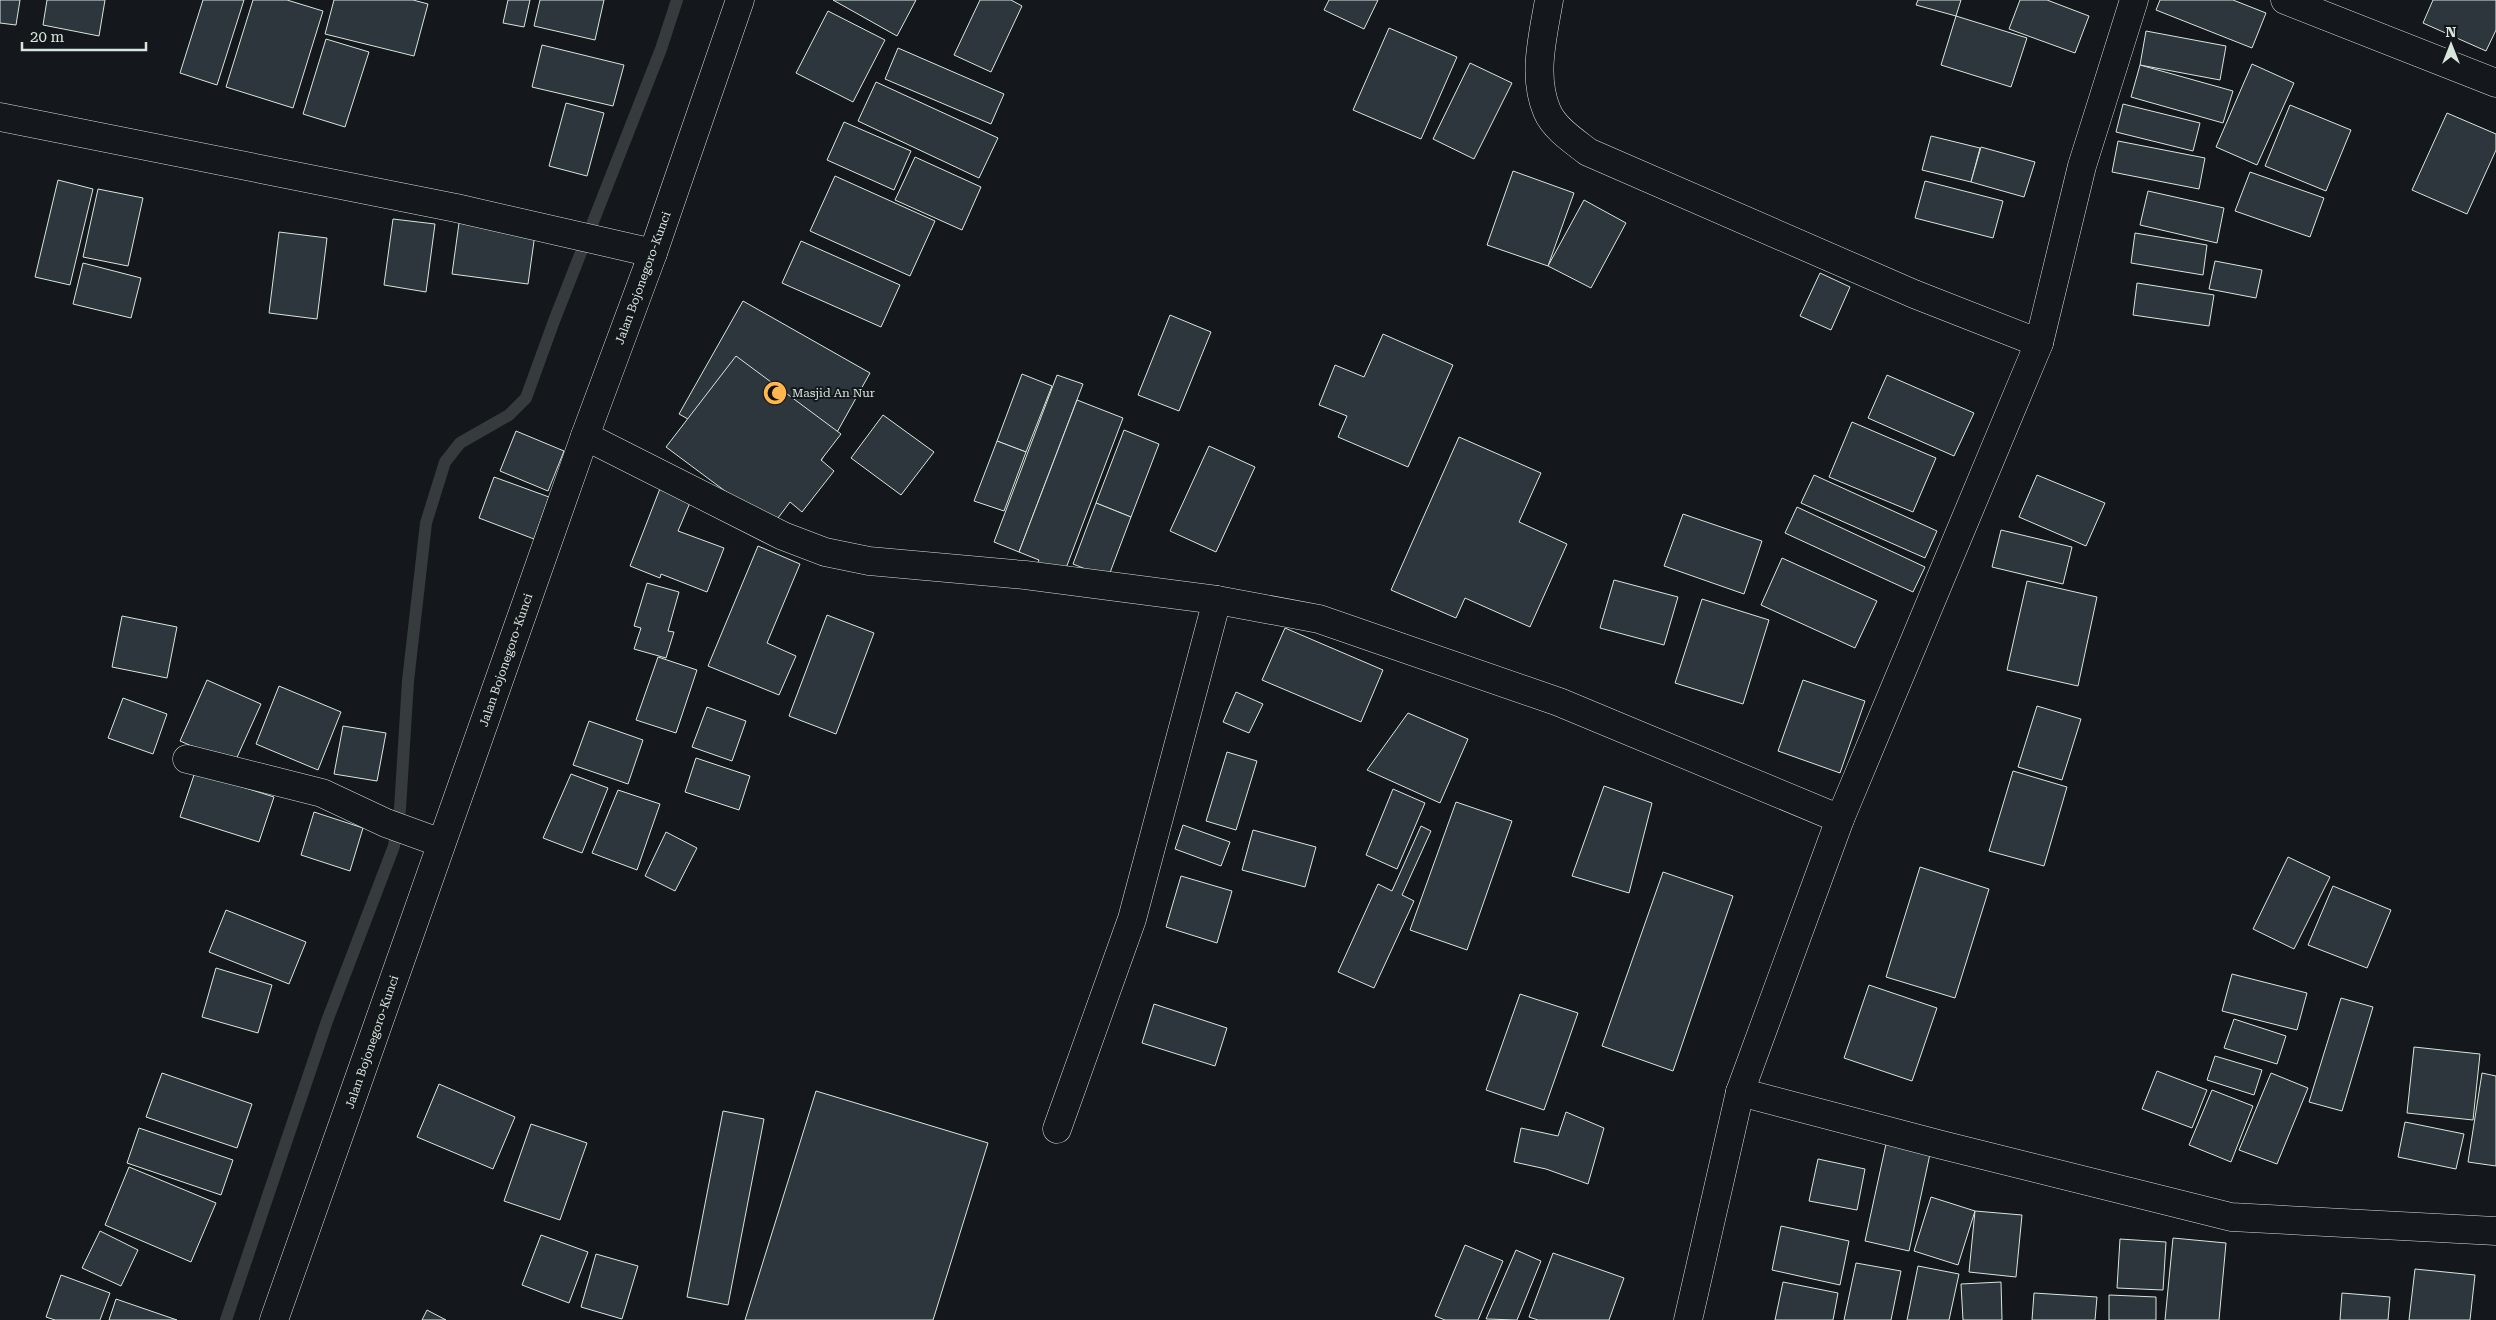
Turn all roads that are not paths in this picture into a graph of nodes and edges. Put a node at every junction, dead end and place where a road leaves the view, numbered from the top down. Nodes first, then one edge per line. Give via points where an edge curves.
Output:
1 (740, 0) edge
2 (1549, 0) edge
3 (2134, 0) edge
4 (2285, 0) edge
5 (2496, 83) edge
6 (0, 117) edge
7 (653, 253) junction
8 (2039, 343) junction
9 (585, 436) junction
10 (1217, 600) junction
11 (187, 759) dead end
12 (1840, 819) junction
13 (429, 839) junction
14 (1740, 1092) junction
15 (1057, 1129) dead end
16 (2496, 1231) edge
17 (274, 1320) edge
18 (1688, 1320) edge

1 - 7 street, Jalan Bojonegoro-Kunci
2 - 8 street via 1539,58 1545,105 1568,137 1588,152 1914,294
3 - 8 street via 2082,166
4 - 5 street
6 - 7 street via 417,200
7 - 9 street, Jalan Bojonegoro-Kunci
8 - 12 street
9 - 10 street via 783,536 825,552 869,560
9 - 13 street, Jalan Bojonegoro-Kunci
10 - 12 street via 1319,619 1559,702
10 - 15 street via 1132,919
11 - 13 street via 322,793
12 - 14 street
13 - 17 street, Jalan Bojonegoro-Kunci
14 - 16 street via 2231,1217
14 - 18 street

